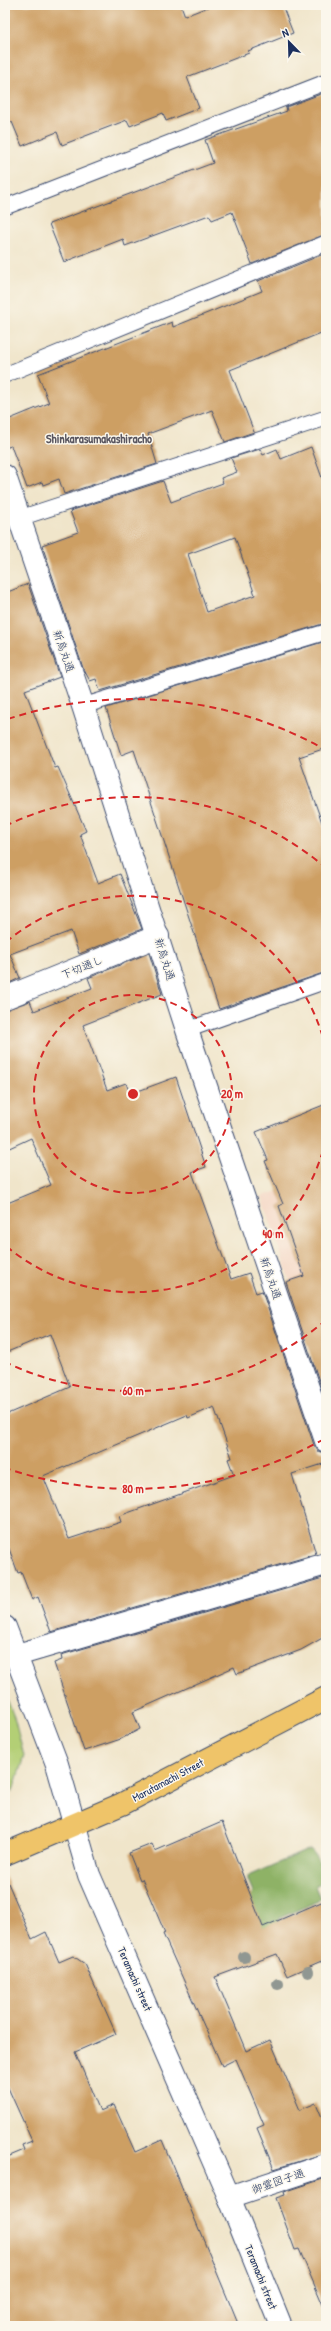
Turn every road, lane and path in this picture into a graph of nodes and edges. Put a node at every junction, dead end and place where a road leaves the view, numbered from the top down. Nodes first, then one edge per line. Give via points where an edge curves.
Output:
1 (326, 82) edge
2 (5, 207) edge
3 (326, 243) edge
4 (5, 375) edge
5 (326, 418) edge
6 (5, 476) edge
7 (20, 518) junction
8 (326, 632) edge
9 (83, 706) junction
10 (158, 936) junction
11 (326, 981) edge
12 (5, 998) edge
13 (187, 1030) junction
14 (326, 1441) edge
15 (326, 1564) edge
16 (5, 1627) edge
17 (17, 1655) junction
18 (326, 1698) edge
19 (75, 1824) junction
20 (5, 1854) edge
21 (326, 2164) edge
22 (229, 2197) junction
23 (281, 2326) edge

1 - 2 lane
3 - 4 lane
5 - 7 lane
6 - 7 street, 新烏丸通
7 - 9 street, 新烏丸通
8 - 9 lane
9 - 10 street, 新烏丸通
10 - 12 street, 下切通し
10 - 13 street, 新烏丸通
11 - 13 lane
13 - 14 street, 新烏丸通
15 - 17 street
16 - 17 street, Teramachi street
17 - 19 street, Teramachi street via 57,1764
18 - 19 main road, Marutamachi Street via 122,1804
19 - 20 main road, Marutamachi Street
19 - 22 street, Teramachi street via 89,1875
21 - 22 street, 御霊図子通
22 - 23 street, Teramachi street

